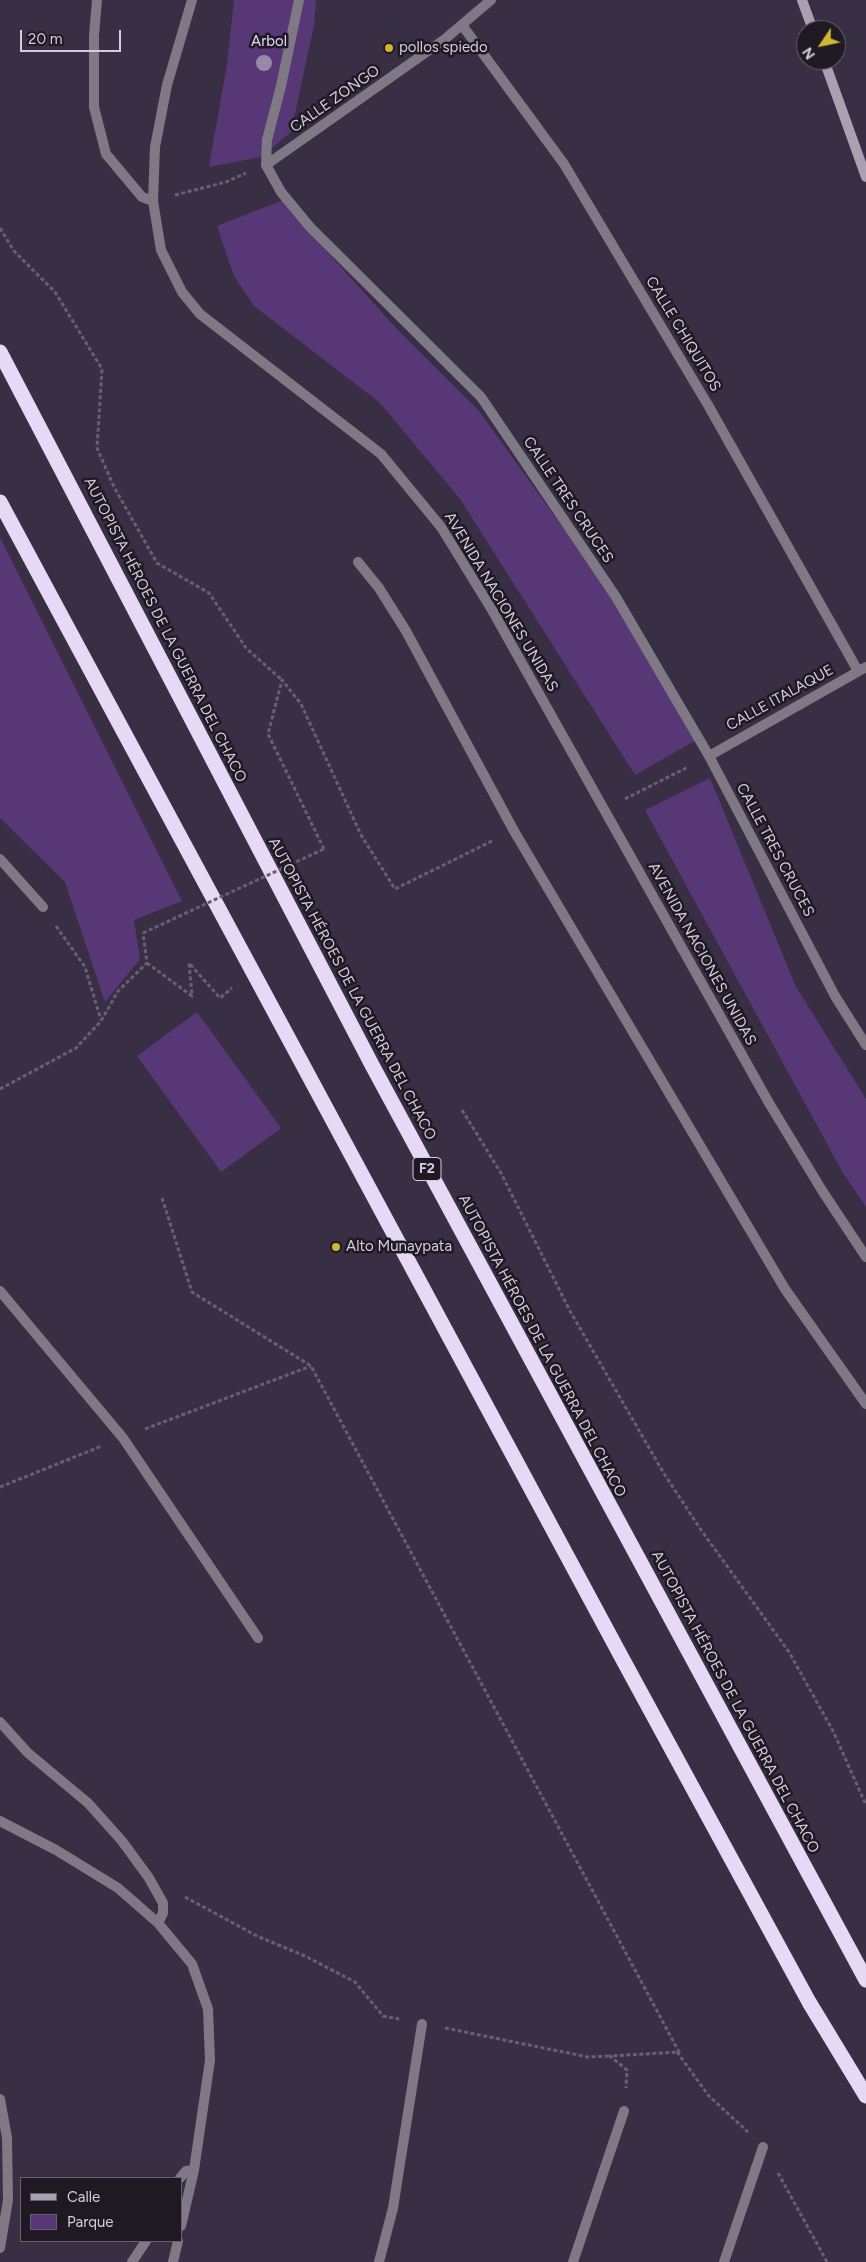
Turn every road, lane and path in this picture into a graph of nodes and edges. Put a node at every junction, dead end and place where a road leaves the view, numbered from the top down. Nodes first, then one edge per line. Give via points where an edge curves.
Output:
1 (97, 0) edge
2 (192, 0) edge
3 (299, 0) edge
4 (491, 0) edge
5 (802, 0) edge
6 (809, 20) edge
7 (462, 25) junction
8 (828, 70) edge
9 (266, 164) junction
10 (866, 177) edge
11 (153, 202) junction
12 (0, 228) edge
13 (0, 352) edge
14 (0, 502) edge
15 (358, 562) dead end
16 (862, 669) edge
17 (282, 680) junction
18 (709, 756) junction
19 (604, 810) junction
20 (496, 838) dead end
21 (0, 859) edge
22 (43, 907) joint
23 (147, 963) junction
24 (235, 986) dead end
25 (101, 1021) junction
26 (866, 1044) edge
27 (0, 1089) edge
28 (462, 1110) dead end
29 (162, 1198) dead end
30 (866, 1257) edge
31 (0, 1291) edge
32 (311, 1366) junction
33 (866, 1404) edge
34 (122, 1438) junction
35 (0, 1487) edge
36 (258, 1638) dead end
37 (0, 1722) edge
38 (866, 1805) edge
39 (0, 1821) edge
40 (149, 1878) junction
41 (158, 1923) junction
42 (866, 1980) edge
43 (422, 2024) junction
44 (679, 2052) junction
45 (866, 2096) edge
46 (0, 2098) edge
47 (624, 2111) joint
48 (764, 2147) junction
49 (194, 2170) junction
50 (181, 2177) edge
51 (182, 2222) edge
52 (145, 2242) edge
53 (178, 2242) edge
54 (0, 2248) edge
55 (132, 2262) edge
56 (173, 2262) edge
57 (379, 2262) edge
58 (573, 2262) edge
59 (724, 2262) edge
60 (827, 2262) edge

1 - 11 street via 94,107 106,154 142,197
2 - 11 street, AVENIDA NACIONES UNIDAS via 167,85 155,147
3 - 9 street via 267,140
4 - 7 street, CALLE ZONGO
5 - 6 street
7 - 9 street, CALLE ZONGO via 371,93
7 - 16 street, CALLE CHIQUITOS via 564,164
8 - 10 street
9 - 11 path via 226,182
9 - 18 street, CALLE TRES CRUCES via 281,192 310,227 481,397 616,598
11 - 19 street, AVENIDA NACIONES UNIDAS via 161,250 182,292 200,314 381,454 441,527 492,610
12 - 17 path via 14,250 55,292 102,369 97,448 114,487 157,562 208,593 246,648
13 - 42 highway, AUTOPISTA HÉROES DE LA GUERRA DEL CHACO / F2 via 372,1065
14 - 45 highway via 636,1684 809,2002
15 - 33 street via 406,631 514,831 785,1289
16 - 18 street, CALLE ITALAQUE
17 - 20 path via 301,704 361,835 395,889
17 - 23 path, bridge via 268,734 324,849 143,932
18 - 19 path
18 - 26 street, CALLE TRES CRUCES via 836,996
19 - 30 street, AVENIDA NACIONES UNIDAS via 774,1111
21 - 22 street
22 - 25 path via 85,967
23 - 24 path via 192,996 189,963 220,998
23 - 25 path via 118,992
25 - 27 path via 76,1048
28 - 38 path via 501,1173 570,1311 663,1472 788,1652 833,1731
29 - 32 path via 192,1292
31 - 34 street
32 - 34 path
32 - 44 path
34 - 35 path
34 - 36 street
37 - 40 street via 28,1753 88,1803 122,1840
39 - 41 street via 118,1888
40 - 41 street via 163,1903
40 - 43 path via 257,1936 355,1982 383,2016
41 - 49 street via 192,1964 208,2009 210,2060
43 - 44 path via 588,2057
43 - 57 street via 392,2208
44 - 47 path via 610,2056 627,2070
44 - 48 path via 709,2096
46 - 54 street via 7,2138 8,2200
47 - 58 street
48 - 59 street
48 - 60 path
49 - 50 street via 186,2171
49 - 51 street
52 - 55 street
53 - 56 street

